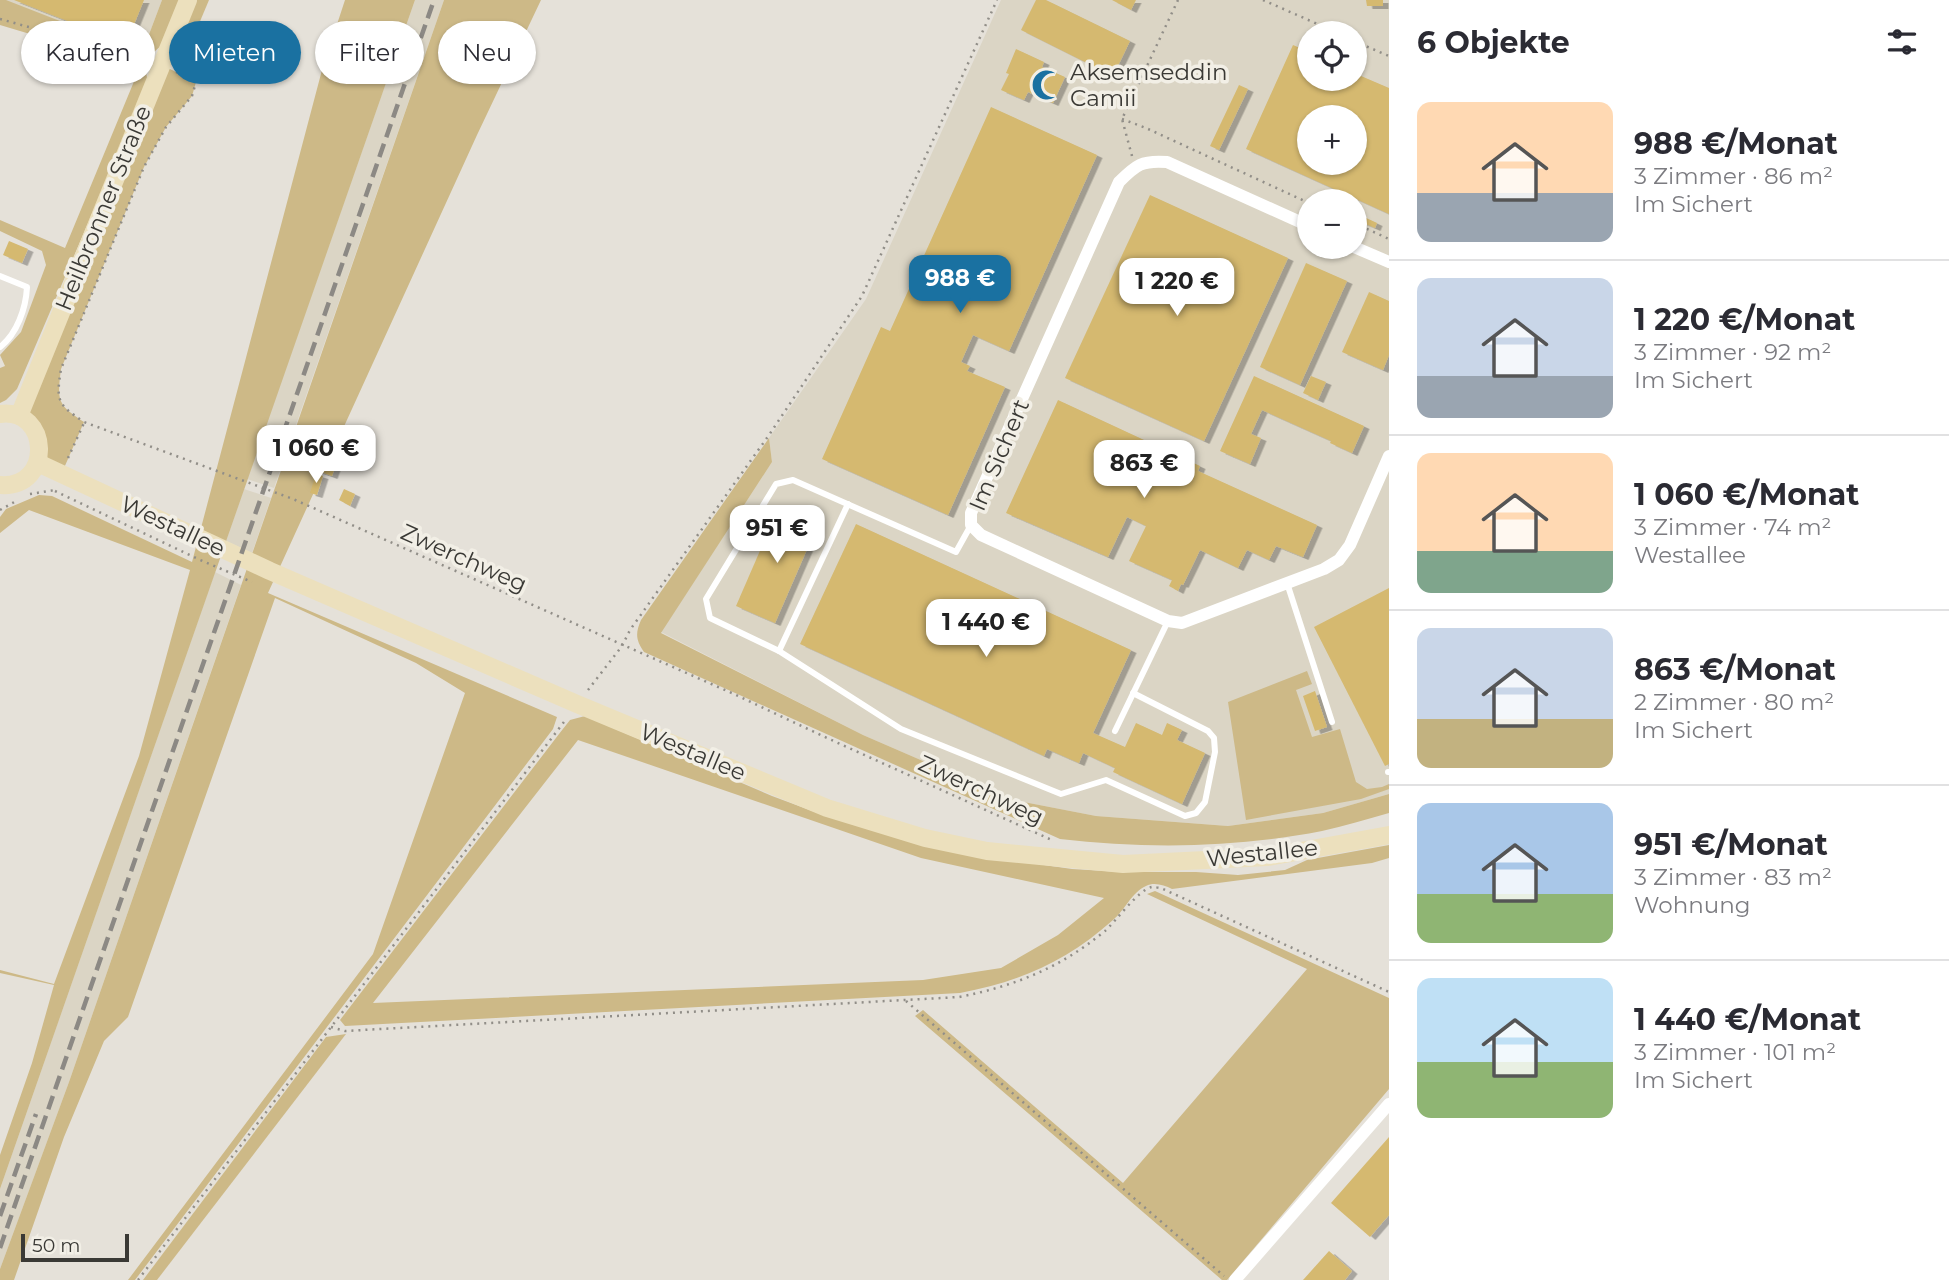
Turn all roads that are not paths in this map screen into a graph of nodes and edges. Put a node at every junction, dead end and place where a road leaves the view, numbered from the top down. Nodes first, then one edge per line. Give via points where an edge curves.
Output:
1 (188, 0) edge
2 (1297, 221) edge
3 (1367, 253) edge
4 (1389, 262) edge
5 (0, 276) edge
6 (0, 347) edge
7 (0, 414) edge
8 (19, 416) junction
9 (1389, 456) edge
10 (38, 463) junction
11 (0, 485) edge
12 (848, 504) junction
13 (971, 525) junction
14 (1287, 583) junction
15 (1168, 621) junction
16 (779, 651) junction
17 (1133, 693) junction
18 (1332, 722) dead end
19 (1115, 731) dead end
20 (1389, 835) edge
21 (1389, 1104) edge
22 (1235, 1280) edge

1 - 8 main road, Heilbronner Straße
2 - 13 street, Im Sichert via 1167,162 1150,160 1135,166 1119,182 971,513
3 - 4 street
5 - 6 lane via 27,287 20,319
7 - 8 main road
8 - 10 main road via 38,436
9 - 14 street via 1339,560
10 - 11 main road via 18,483
10 - 20 main road, Westallee via 205,542 578,704 827,808 925,838 987,851 1123,864 1268,857
12 - 13 lane via 956,552
12 - 16 lane
12 - 16 lane via 793,480 776,484 706,599 710,618
13 - 15 street, Im Sichert via 981,535
14 - 15 street via 1182,623
14 - 18 lane
15 - 17 lane
16 - 17 lane via 901,729 1061,794 1106,780 1185,817 1196,813 1205,802 1214,738
17 - 19 lane
21 - 22 street

